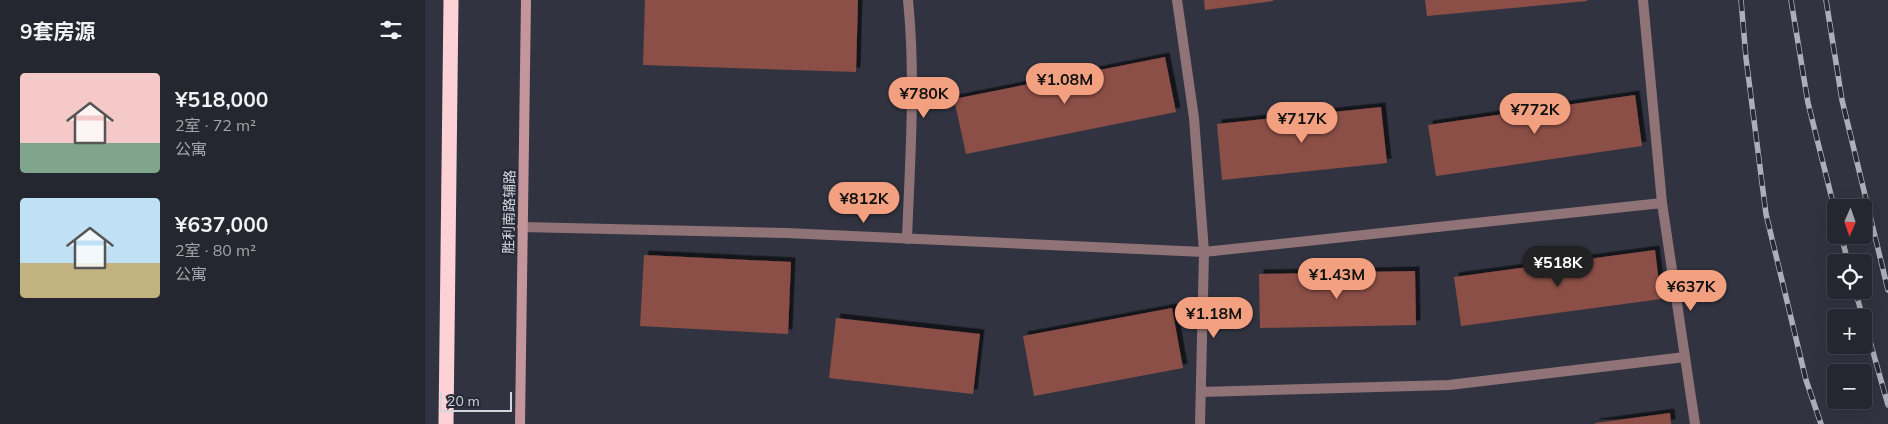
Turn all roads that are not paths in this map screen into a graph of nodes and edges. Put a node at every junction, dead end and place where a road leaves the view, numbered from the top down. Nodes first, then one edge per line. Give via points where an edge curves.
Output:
1 (451, 0) edge
2 (526, 0) edge
3 (909, 0) edge
4 (1177, 0) edge
5 (1643, 0) edge
6 (1662, 203) junction
7 (523, 227) junction
8 (907, 239) junction
9 (1204, 252) junction
10 (1685, 356) junction
11 (1201, 392) junction
12 (446, 424) edge
13 (520, 424) edge
14 (1200, 424) edge
15 (1695, 424) edge

1 - 12 highway
2 - 7 main road, 胜利南路辅路
3 - 8 street via 912,103
4 - 9 street via 1194,118
5 - 6 street
6 - 9 street
6 - 10 street
7 - 8 street
7 - 13 main road, 胜利南路辅路
8 - 9 street
9 - 11 street
10 - 11 street via 1449,386
10 - 15 street
11 - 14 street

